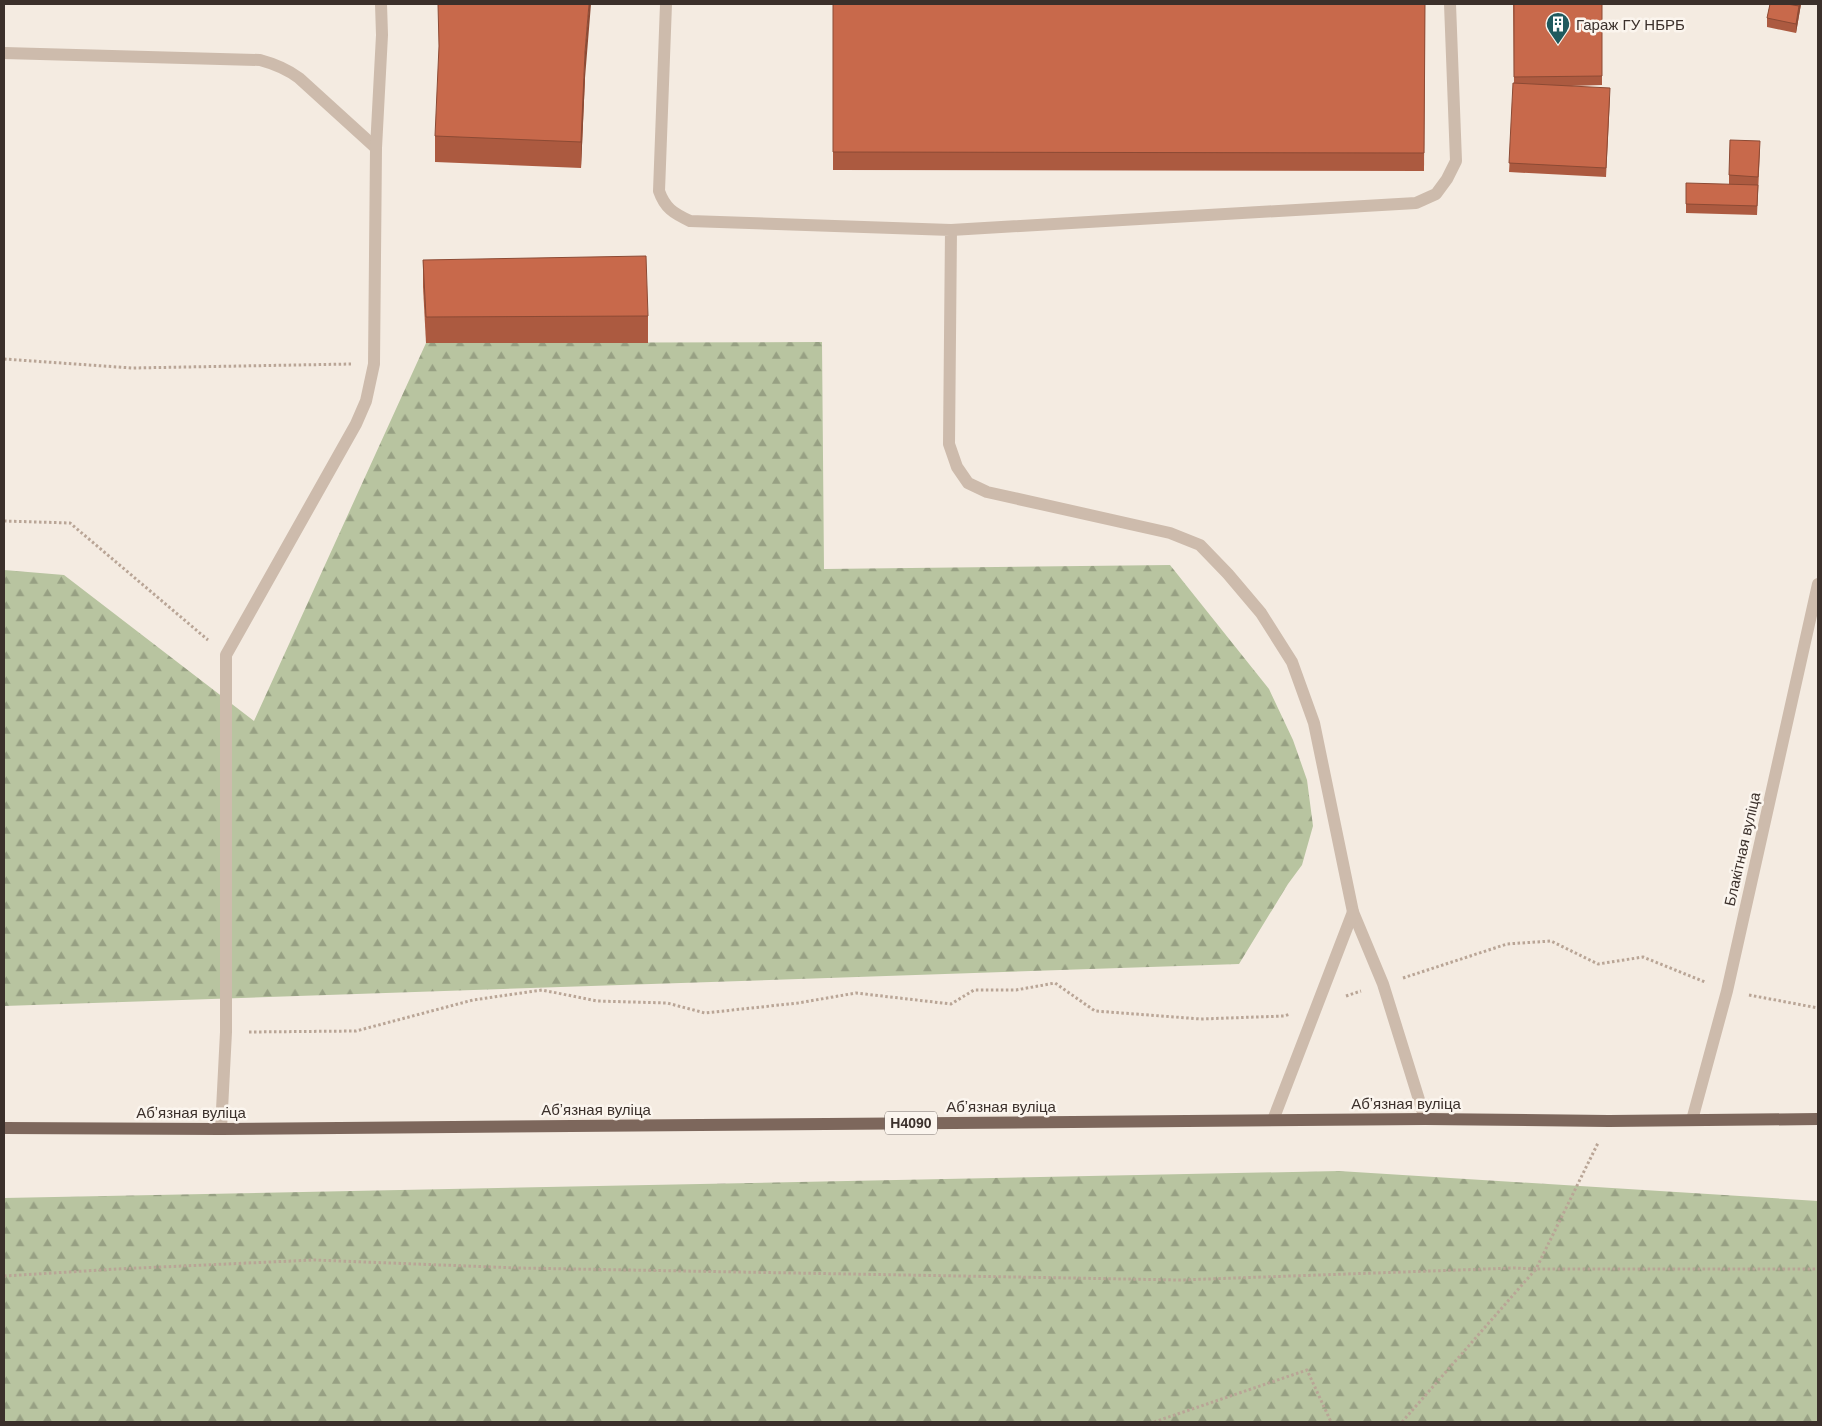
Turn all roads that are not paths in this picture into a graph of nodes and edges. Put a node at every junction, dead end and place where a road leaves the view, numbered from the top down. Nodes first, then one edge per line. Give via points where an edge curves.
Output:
1 (381, 4) edge
2 (666, 4) edge
3 (1450, 4) edge
4 (4, 53) edge
5 (376, 148) junction
6 (950, 230) junction
7 (1818, 584) edge
8 (1354, 912) junction
9 (1425, 1119) junction
10 (1818, 1119) edge
11 (1273, 1120) junction
12 (1692, 1120) junction
13 (4, 1128) edge
14 (221, 1129) junction

1 - 5 street
2 - 6 street via 659,191 664,204 690,221
3 - 6 street via 1456,161 1436,194 1416,203
4 - 5 street via 260,60 288,69
5 - 14 street via 374,364 366,401 226,655 226,1032
6 - 8 street via 949,444 957,467 968,483 987,492 1170,533 1200,545 1228,574 1261,613 1292,662 1302,688 1314,723
7 - 12 street, Блакітная вуліца via 1727,991
8 - 9 street via 1384,984
8 - 11 street
9 - 11 main road, Абʼязная вуліца / Н4090
9 - 12 main road, Абʼязная вуліца / Н4090
10 - 12 main road, Абʼязная вуліца / Н4090
11 - 14 main road, Абʼязная вуліца / Н4090
13 - 14 main road, Абʼязная вуліца / Н4090

